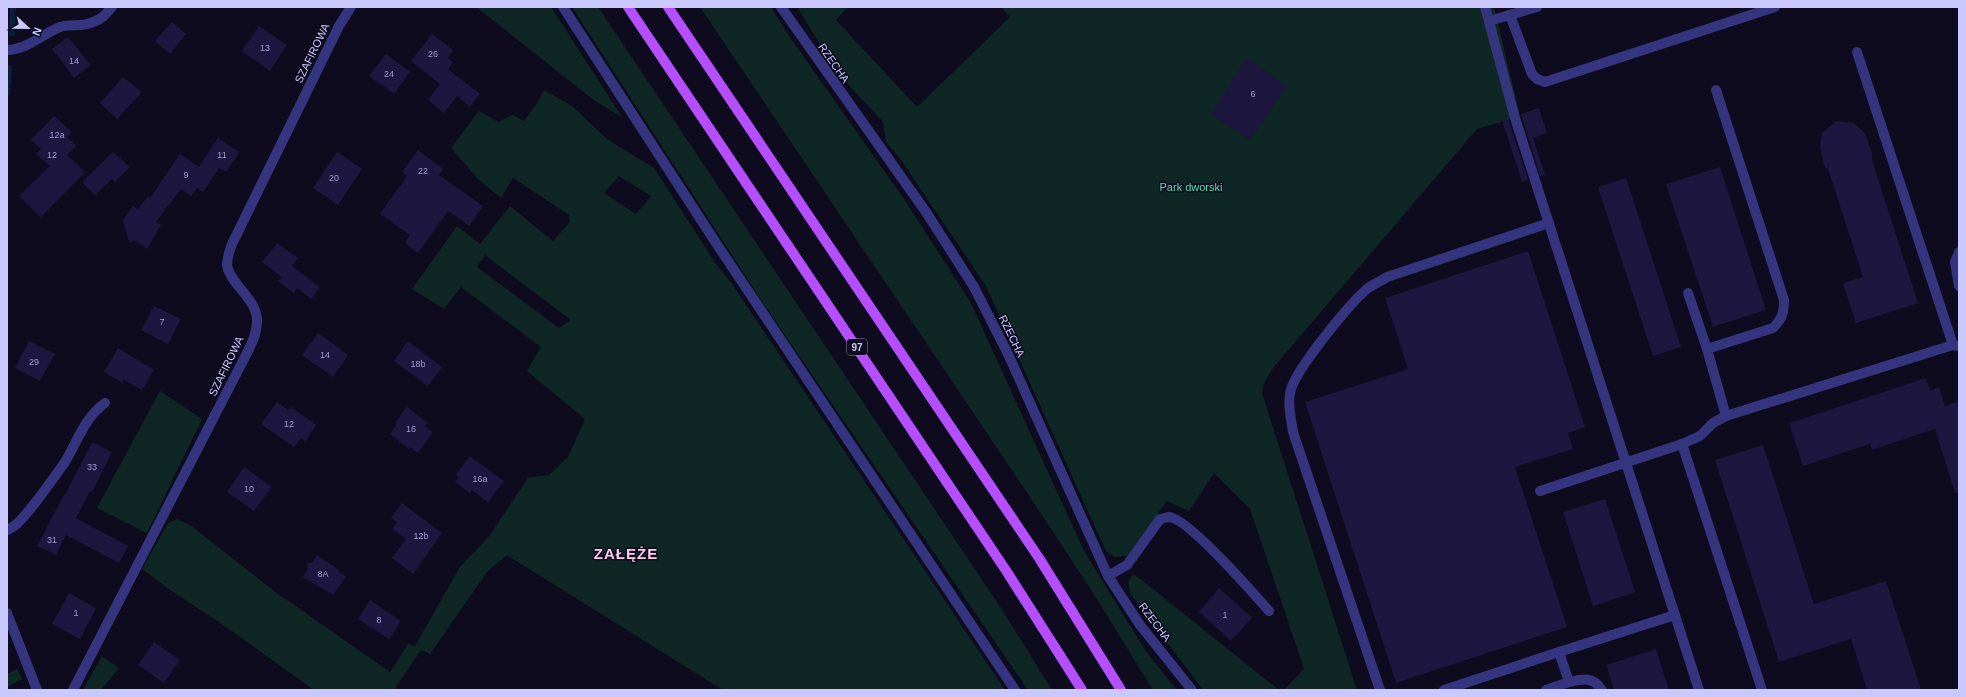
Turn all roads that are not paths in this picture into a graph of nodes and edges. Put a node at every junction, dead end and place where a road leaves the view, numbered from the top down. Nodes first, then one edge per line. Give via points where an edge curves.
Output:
1 (112, 7) edge
2 (351, 7) edge
3 (563, 7) edge
4 (628, 7) edge
5 (668, 7) edge
6 (781, 7) edge
7 (1485, 7) edge
8 (1537, 7) edge
9 (1773, 7) edge
10 (1510, 15) junction
11 (1489, 21) junction
12 (7, 50) edge
13 (1857, 52) dead end
14 (1716, 90) dead end
15 (1548, 223) junction
16 (1959, 252) edge
17 (1959, 286) edge
18 (1688, 293) dead end
19 (1956, 346) edge
20 (1707, 349) junction
21 (104, 403) dead end
22 (1726, 416) junction
23 (1682, 444) junction
24 (1626, 463) junction
25 (1540, 491) dead end
26 (7, 530) edge
27 (1108, 576) junction
28 (1269, 611) dead end
29 (7, 613) edge
30 (1675, 615) junction
31 (1558, 652) junction
32 (1568, 682) junction
33 (37, 690) edge
34 (73, 690) edge
35 (1015, 690) edge
36 (1082, 690) edge
37 (1121, 690) edge
38 (1192, 690) edge
39 (1380, 690) edge
40 (1444, 690) edge
41 (1546, 690) edge
42 (1602, 690) edge
43 (1699, 690) edge
44 (1762, 690) edge

1 - 12 street via 104,16 92,23 61,27 17,50
2 - 34 street, SZAFIROWA via 331,41 228,255 227,266 255,309 255,333 247,353
3 - 35 street via 720,250
4 - 36 main road, 97 via 1003,566
5 - 37 main road via 1039,558
6 - 27 street, RZECHA via 926,212 974,287 1008,354
7 - 11 street
8 - 10 street
9 - 10 street via 1545,82 1532,74
10 - 11 street
11 - 15 street via 1515,118
13 - 19 street
14 - 20 street via 1784,300 1784,311 1781,320 1773,328
15 - 24 street
15 - 39 street via 1386,277 1368,288 1347,310 1296,376 1290,391 1289,408 1293,432
16 - 17 street via 1955,262
18 - 20 street
19 - 22 street
20 - 22 street
21 - 26 street via 97,408 65,461 32,507 14,527
22 - 23 street via 1713,423 1700,436
23 - 24 street
23 - 44 street
24 - 25 street
24 - 30 street
27 - 28 street via 1127,565 1160,519 1170,517 1182,523 1231,567
27 - 38 street, RZECHA via 1140,625
29 - 33 street
30 - 31 street
30 - 43 street
31 - 32 street
31 - 40 street
32 - 41 street
32 - 42 street via 1586,678 1599,685

